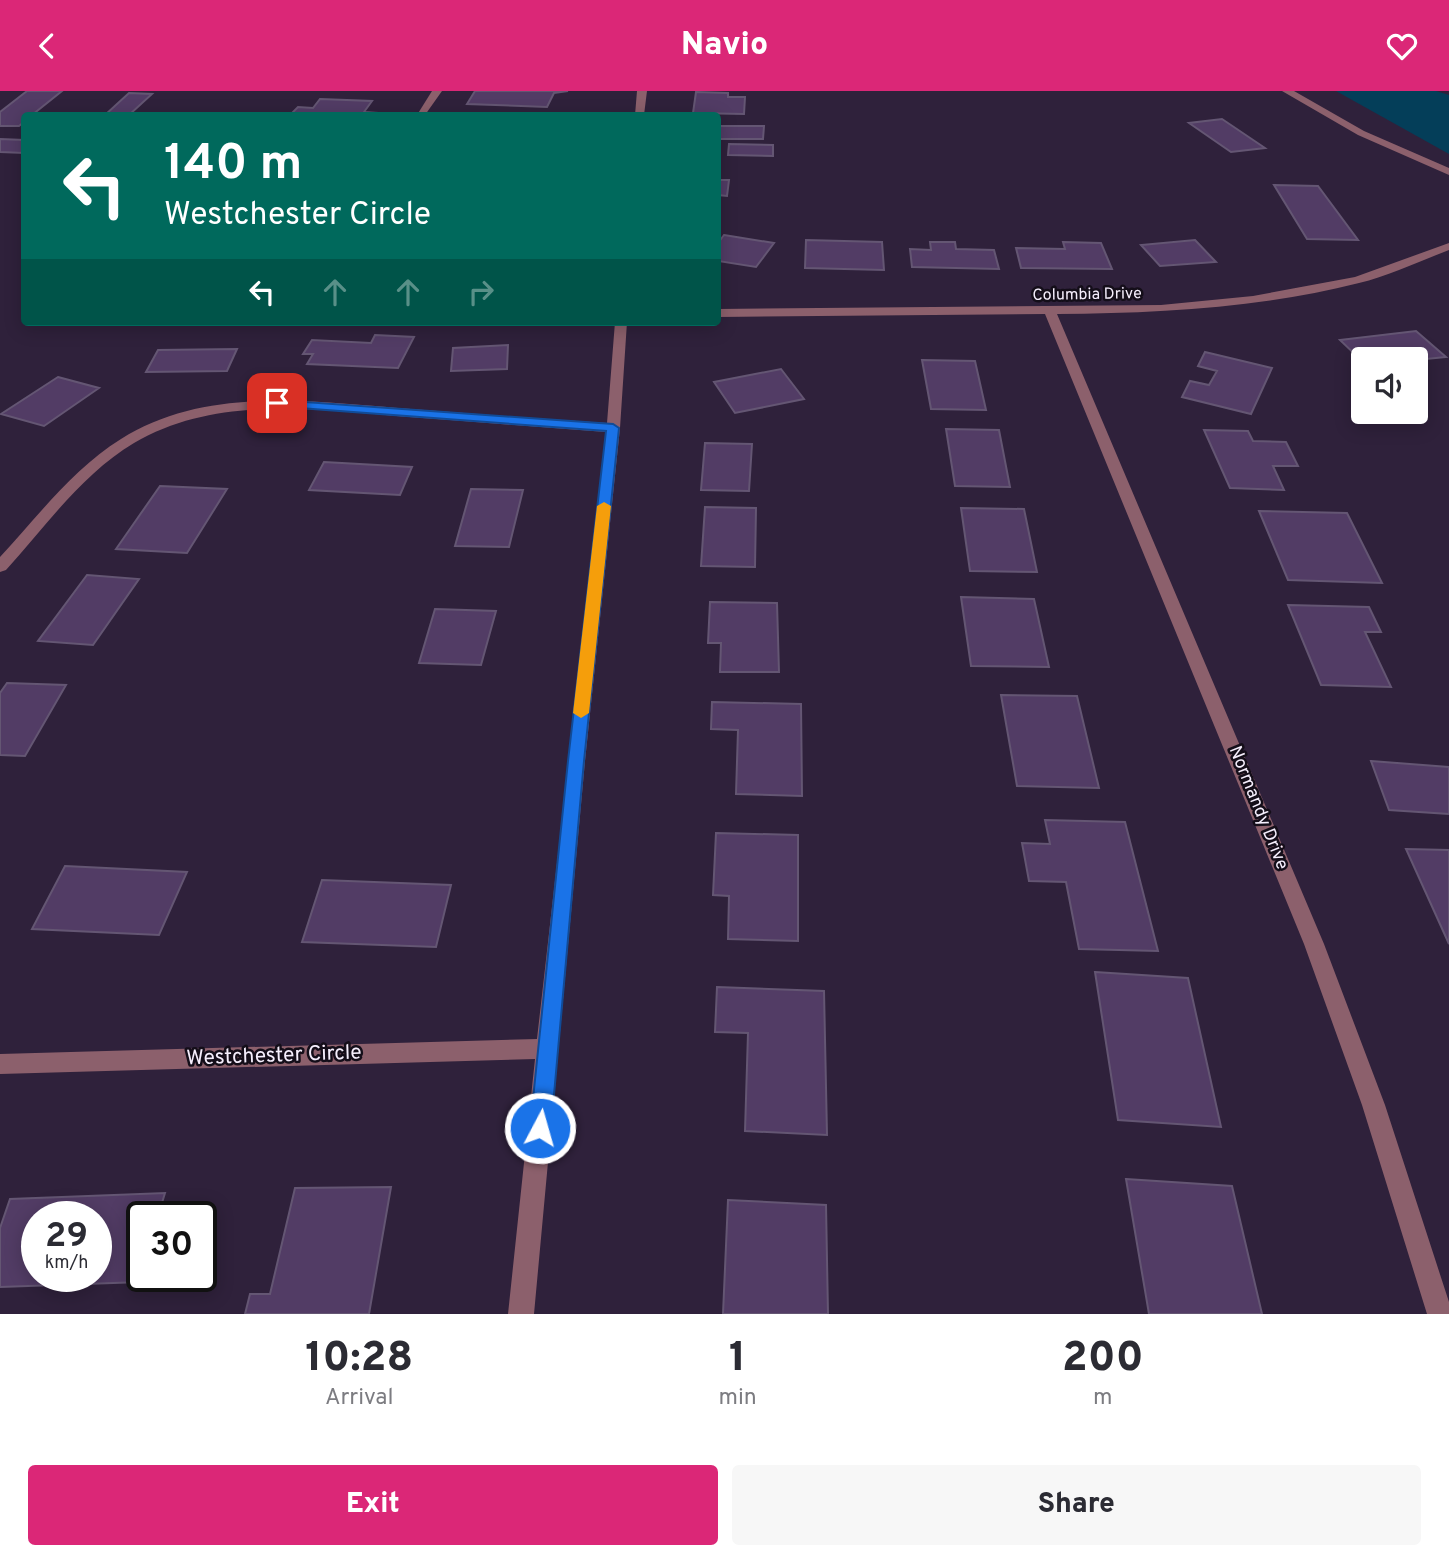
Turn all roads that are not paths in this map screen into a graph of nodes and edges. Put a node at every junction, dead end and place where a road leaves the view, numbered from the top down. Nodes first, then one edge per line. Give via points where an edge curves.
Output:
1 (437, 91) edge
2 (642, 91) edge
3 (1287, 91) edge
4 (423, 112) edge
5 (640, 112) edge
6 (1449, 172) edge
7 (1449, 246) edge
8 (1050, 311) junction
9 (721, 313) edge
10 (621, 326) edge
11 (613, 428) junction
12 (0, 567) edge
13 (549, 1049) junction
14 (0, 1064) edge
15 (521, 1314) edge
16 (1440, 1314) edge

1 - 4 street
2 - 5 street
3 - 6 street via 1361,133
7 - 8 street, Columbia Drive via 1358,281 1253,300 1161,309
8 - 9 street, Columbia Drive
8 - 16 street, Normandy Drive via 1124,495 1219,710 1345,1025
10 - 11 street
11 - 12 street via 277,403 226,407 147,432 109,453
11 - 13 street
13 - 14 street, Westchester Circle
13 - 15 street

